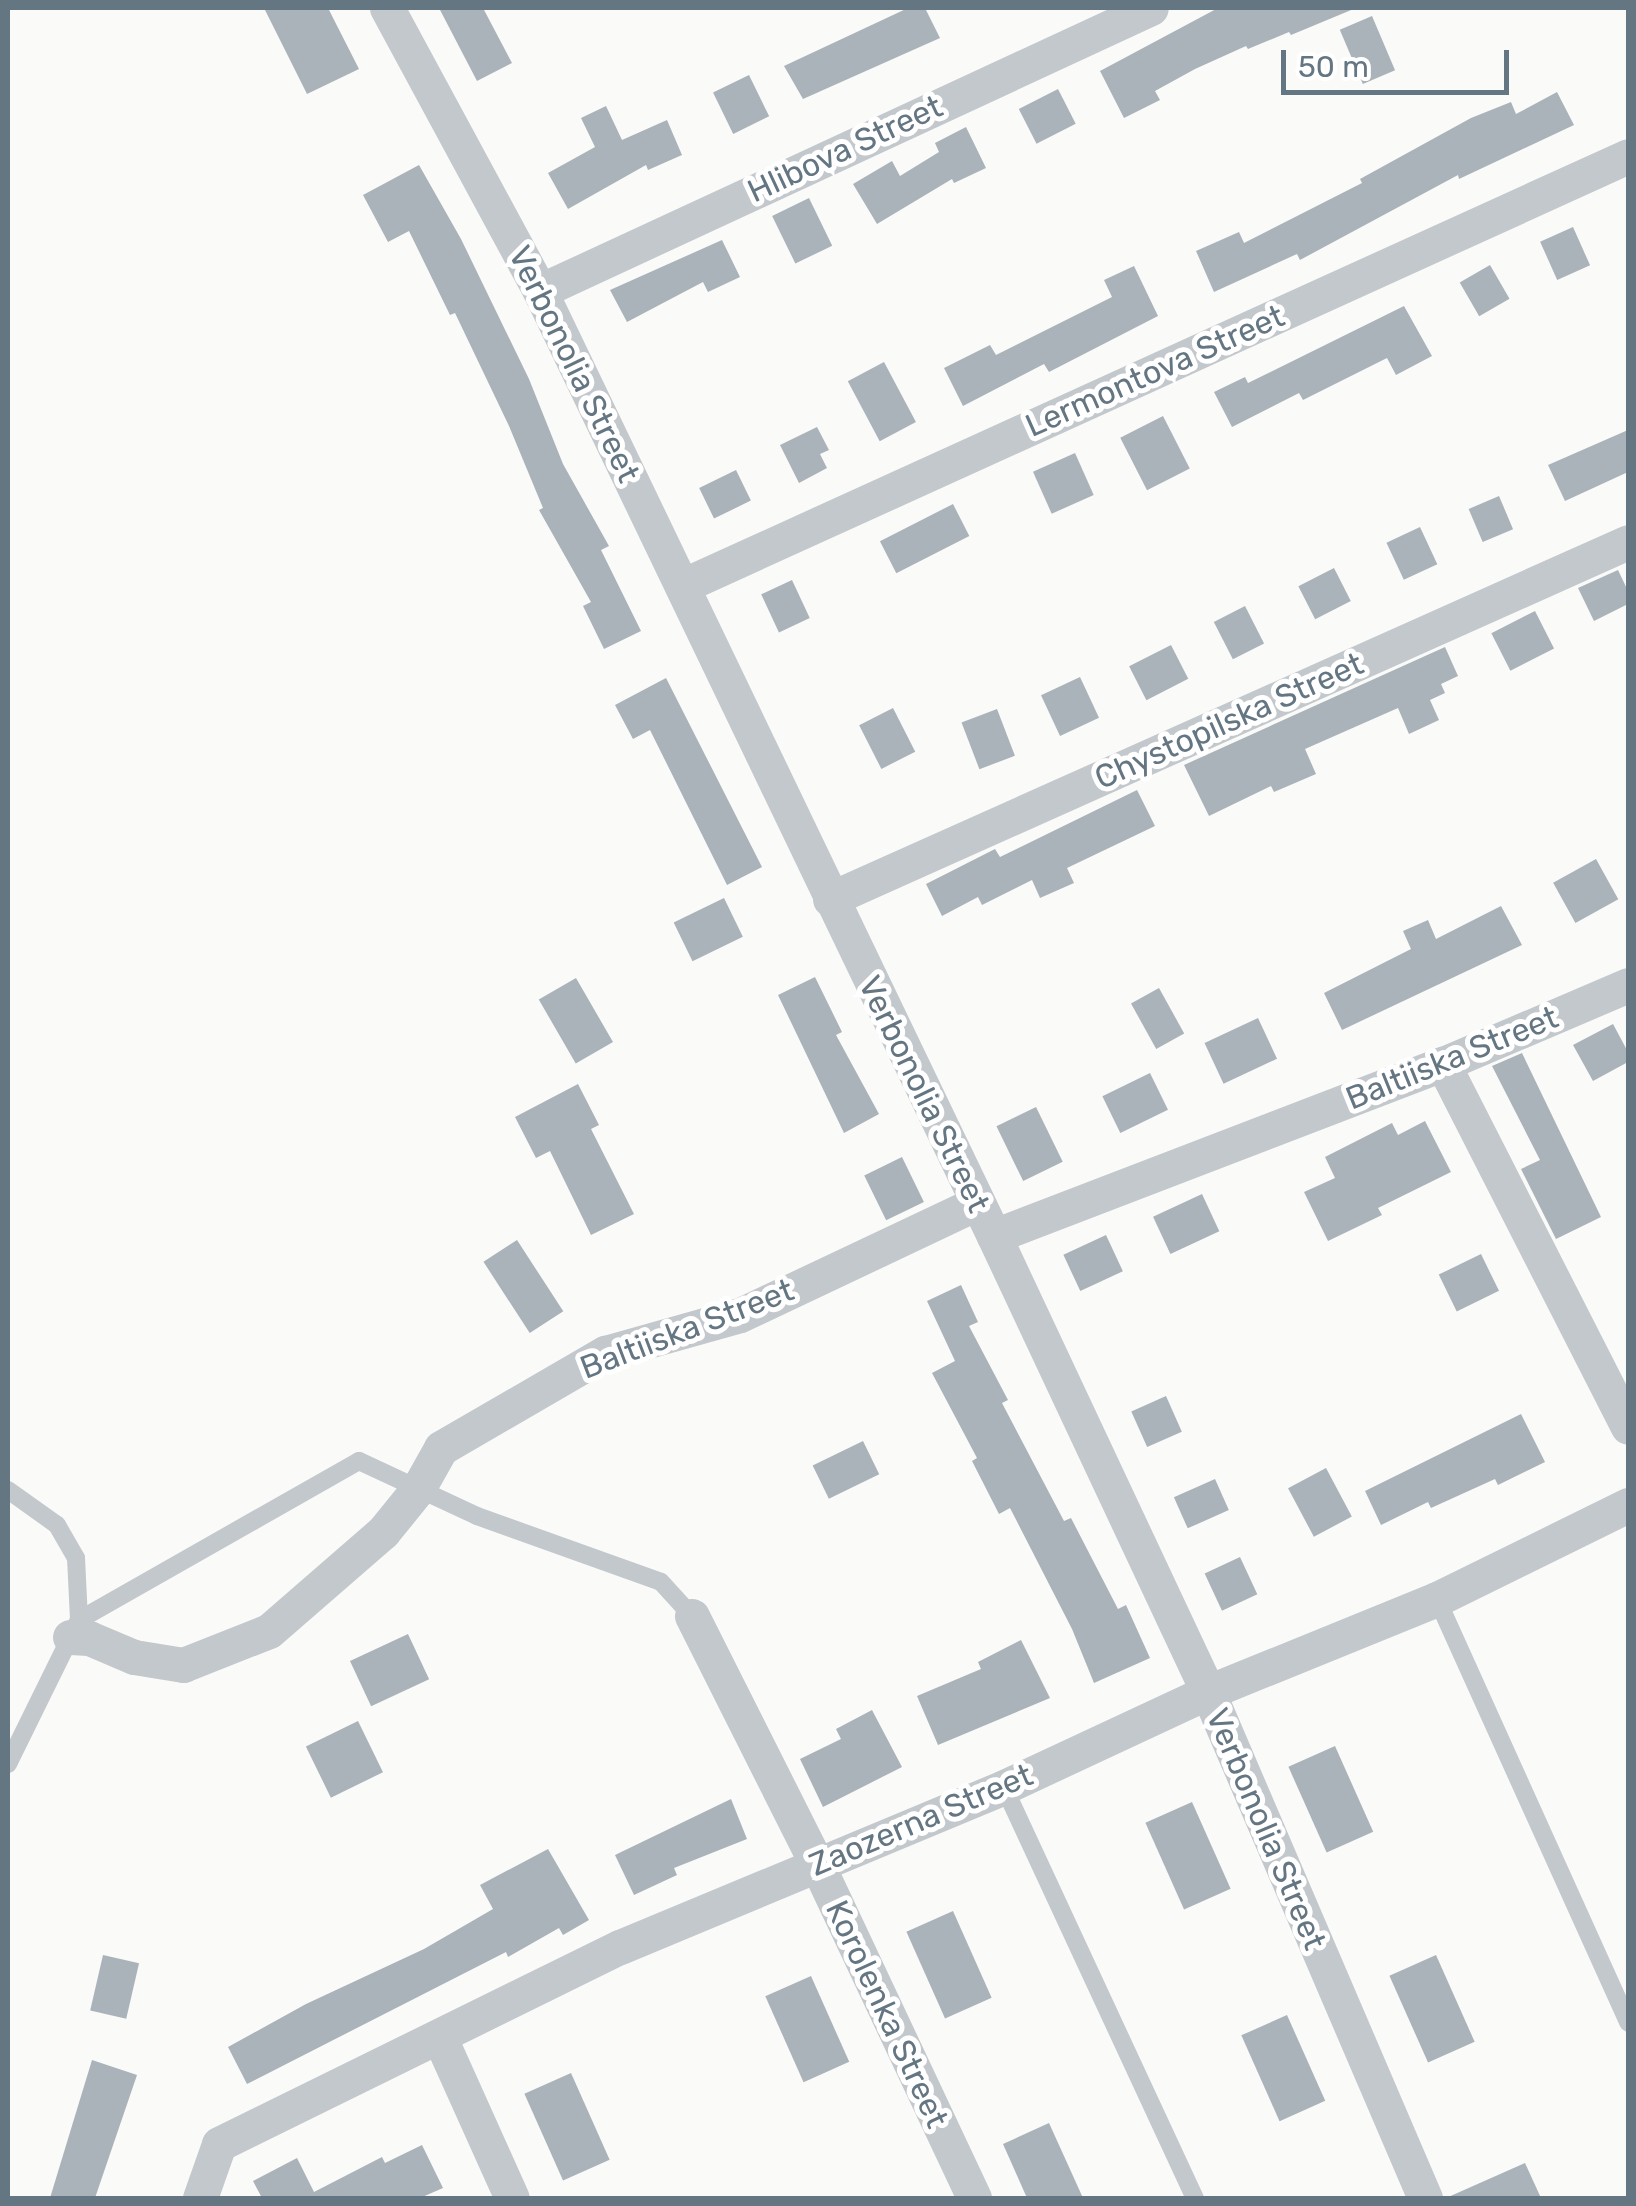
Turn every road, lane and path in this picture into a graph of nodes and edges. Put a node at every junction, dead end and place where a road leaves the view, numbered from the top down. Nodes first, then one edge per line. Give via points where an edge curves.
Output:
1 (387, 8) edge
2 (1151, 8) edge
3 (1628, 156) edge
4 (540, 291) junction
5 (1628, 542) edge
6 (682, 586) junction
7 (830, 899) junction
8 (1628, 985) edge
9 (1444, 1064) junction
10 (977, 1203) junction
11 (994, 1236) junction
12 (1628, 1427) edge
13 (418, 1489) junction
14 (8, 1490) edge
15 (1628, 1504) edge
16 (1437, 1599) junction
17 (692, 1616) joint
18 (75, 1628) junction
19 (1208, 1692) junction
20 (8, 1764) edge
21 (1004, 1787) junction
22 (817, 1864) junction
23 (1628, 2023) edge
24 (440, 2038) junction
25 (200, 2198) edge
26 (512, 2198) edge
27 (974, 2198) edge
28 (1195, 2198) edge
29 (1425, 2198) edge

1 - 4 street, Verbonolia Street
2 - 4 street, Hlibova Street
3 - 6 street, Lermontova Street
4 - 6 street, Verbonolia Street
5 - 7 street, Chystopilska Street
6 - 7 street, Verbonolia Street
7 - 10 street, Verbonolia Street
8 - 9 street, Baltiiska Street
9 - 11 street, Baltiiska Street
9 - 12 street
10 - 11 street, Verbonolia Street
10 - 13 street, Baltiiska Street via 740,1315 604,1353 442,1448
11 - 19 street, Verbonolia Street
13 - 17 lane via 661,1582
13 - 18 lane via 358,1461
13 - 18 street, Baltiiska Street via 383,1532 268,1631 183,1666 134,1657
14 - 18 lane via 57,1525 76,1558
15 - 16 street, Zaozerna Street
16 - 19 street, Zaozerna Street
16 - 23 lane
17 - 22 street, Korolenka Street
18 - 20 lane
19 - 21 street, Zaozerna Street
19 - 29 street, Verbonolia Street
21 - 22 street, Zaozerna Street
21 - 28 lane
22 - 24 street, Zaozerna Street via 620,1947
22 - 27 street, Korolenka Street
24 - 25 street, Zaozerna Street via 218,2144
24 - 26 street

